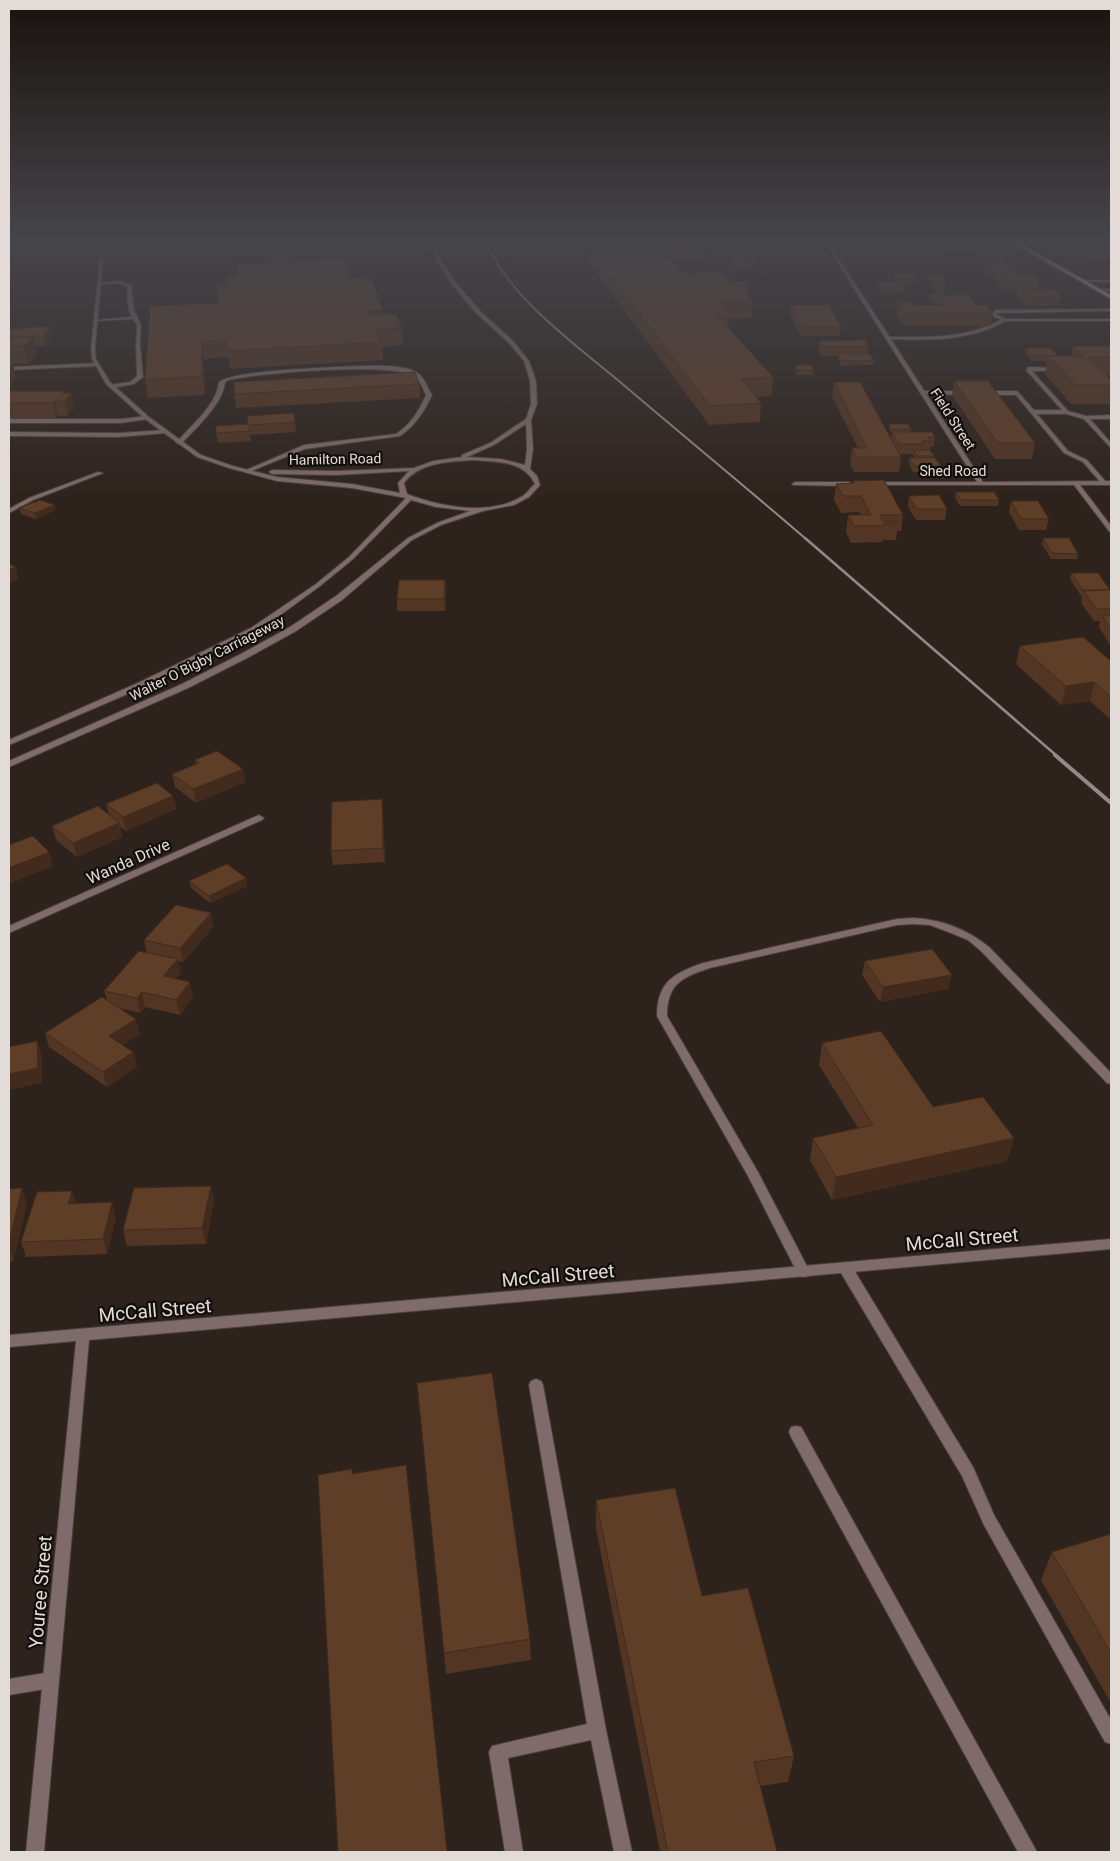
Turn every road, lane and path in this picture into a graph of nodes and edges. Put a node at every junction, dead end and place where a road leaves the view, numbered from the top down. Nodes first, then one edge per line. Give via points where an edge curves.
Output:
1 (96, 327) edge
2 (139, 327) edge
3 (494, 327) edge
4 (881, 327) edge
5 (994, 327) edge
6 (888, 338) junction
7 (98, 365) junction
8 (9, 369) edge
9 (1064, 369) edge
10 (112, 386) junction
11 (923, 393) junction
12 (970, 393) edge
13 (979, 393) edge
14 (1033, 412) junction
15 (1066, 412) junction
16 (147, 418) junction
17 (1086, 418) junction
18 (1111, 418) edge
19 (528, 420) junction
20 (9, 421) edge
21 (165, 432) junction
22 (9, 434) edge
23 (179, 443) junction
24 (1111, 446) edge
25 (452, 459) junction
26 (416, 469) junction
27 (527, 469) junction
28 (246, 471) junction
29 (256, 472) junction
30 (100, 473) dead end
31 (795, 484) dead end
32 (854, 484) edge
33 (863, 484) edge
34 (981, 484) junction
35 (1076, 484) junction
36 (1108, 484) edge
37 (407, 496) junction
38 (482, 509) junction
39 (9, 511) edge
40 (1111, 530) edge
41 (9, 743) edge
42 (9, 764) edge
43 (259, 818) dead end
44 (9, 930) edge
45 (1111, 1080) edge
46 (1111, 1244) edge
47 (846, 1268) junction
48 (804, 1272) junction
49 (83, 1335) junction
50 (9, 1341) edge
51 (536, 1386) dead end
52 (796, 1432) dead end
53 (51, 1680) junction
54 (9, 1687) edge
55 (597, 1730) junction
56 (1111, 1736) edge
57 (35, 1852) edge
58 (514, 1852) edge
59 (623, 1852) edge
60 (1028, 1852) edge

1 - 7 street, Hamilton Road via 93,349
2 - 10 street via 140,378 132,383
3 - 19 street via 526,361 533,381 534,404
4 - 6 street, Field Street
5 - 6 street via 960,335
6 - 11 street, Field Street
7 - 8 street
7 - 10 street, Hamilton Road
9 - 15 street via 1028,369
10 - 16 street, Hamilton Road
11 - 12 street
11 - 34 street, Field Street
13 - 14 street via 1017,393
14 - 15 street
14 - 36 street via 1066,452 1085,461
15 - 17 street
16 - 20 street
16 - 21 street, Hamilton Road
17 - 18 street
17 - 24 street
19 - 25 street via 492,444
19 - 27 street via 530,449
21 - 22 street
21 - 23 street, Hamilton Road
23 - 28 street, Hamilton Road via 199,456
23 - 28 street via 214,403 222,382 239,376 359,368 406,370 418,376 428,395 410,427 398,435 304,447
25 - 26 street
25 - 27 street via 494,460
26 - 29 street, Hamilton Road
26 - 37 street via 400,483
27 - 38 street, Walter O Bigby Carriageway via 536,476 538,484 533,492 512,503
28 - 29 street, Hamilton Road
29 - 37 street, Hamilton Road via 276,479 352,486
30 - 39 street via 31,499
31 - 32 street
33 - 34 street, Shed Road
34 - 35 street, Shed Road
35 - 36 street, Shed Road
35 - 40 street
37 - 38 street, Walter O Bigby Carriageway via 440,508
37 - 41 street, Walter O Bigby Carriageway via 351,558 254,630
38 - 42 street, Walter O Bigby Carriageway via 439,524 410,539 339,598 244,656 185,686
43 - 44 street, Wanda Drive
45 - 48 street via 985,949 972,938 931,922 896,922 707,965 682,974 665,994 662,1016 754,1175
46 - 47 street, McCall Street
47 - 48 street, McCall Street
47 - 56 street via 968,1472 989,1520
48 - 49 street, McCall Street
49 - 50 street, McCall Street
49 - 53 street, Youree Street
51 - 55 street
52 - 60 street
53 - 54 street
53 - 57 street, Youree Street
55 - 58 street via 498,1752
55 - 59 street

